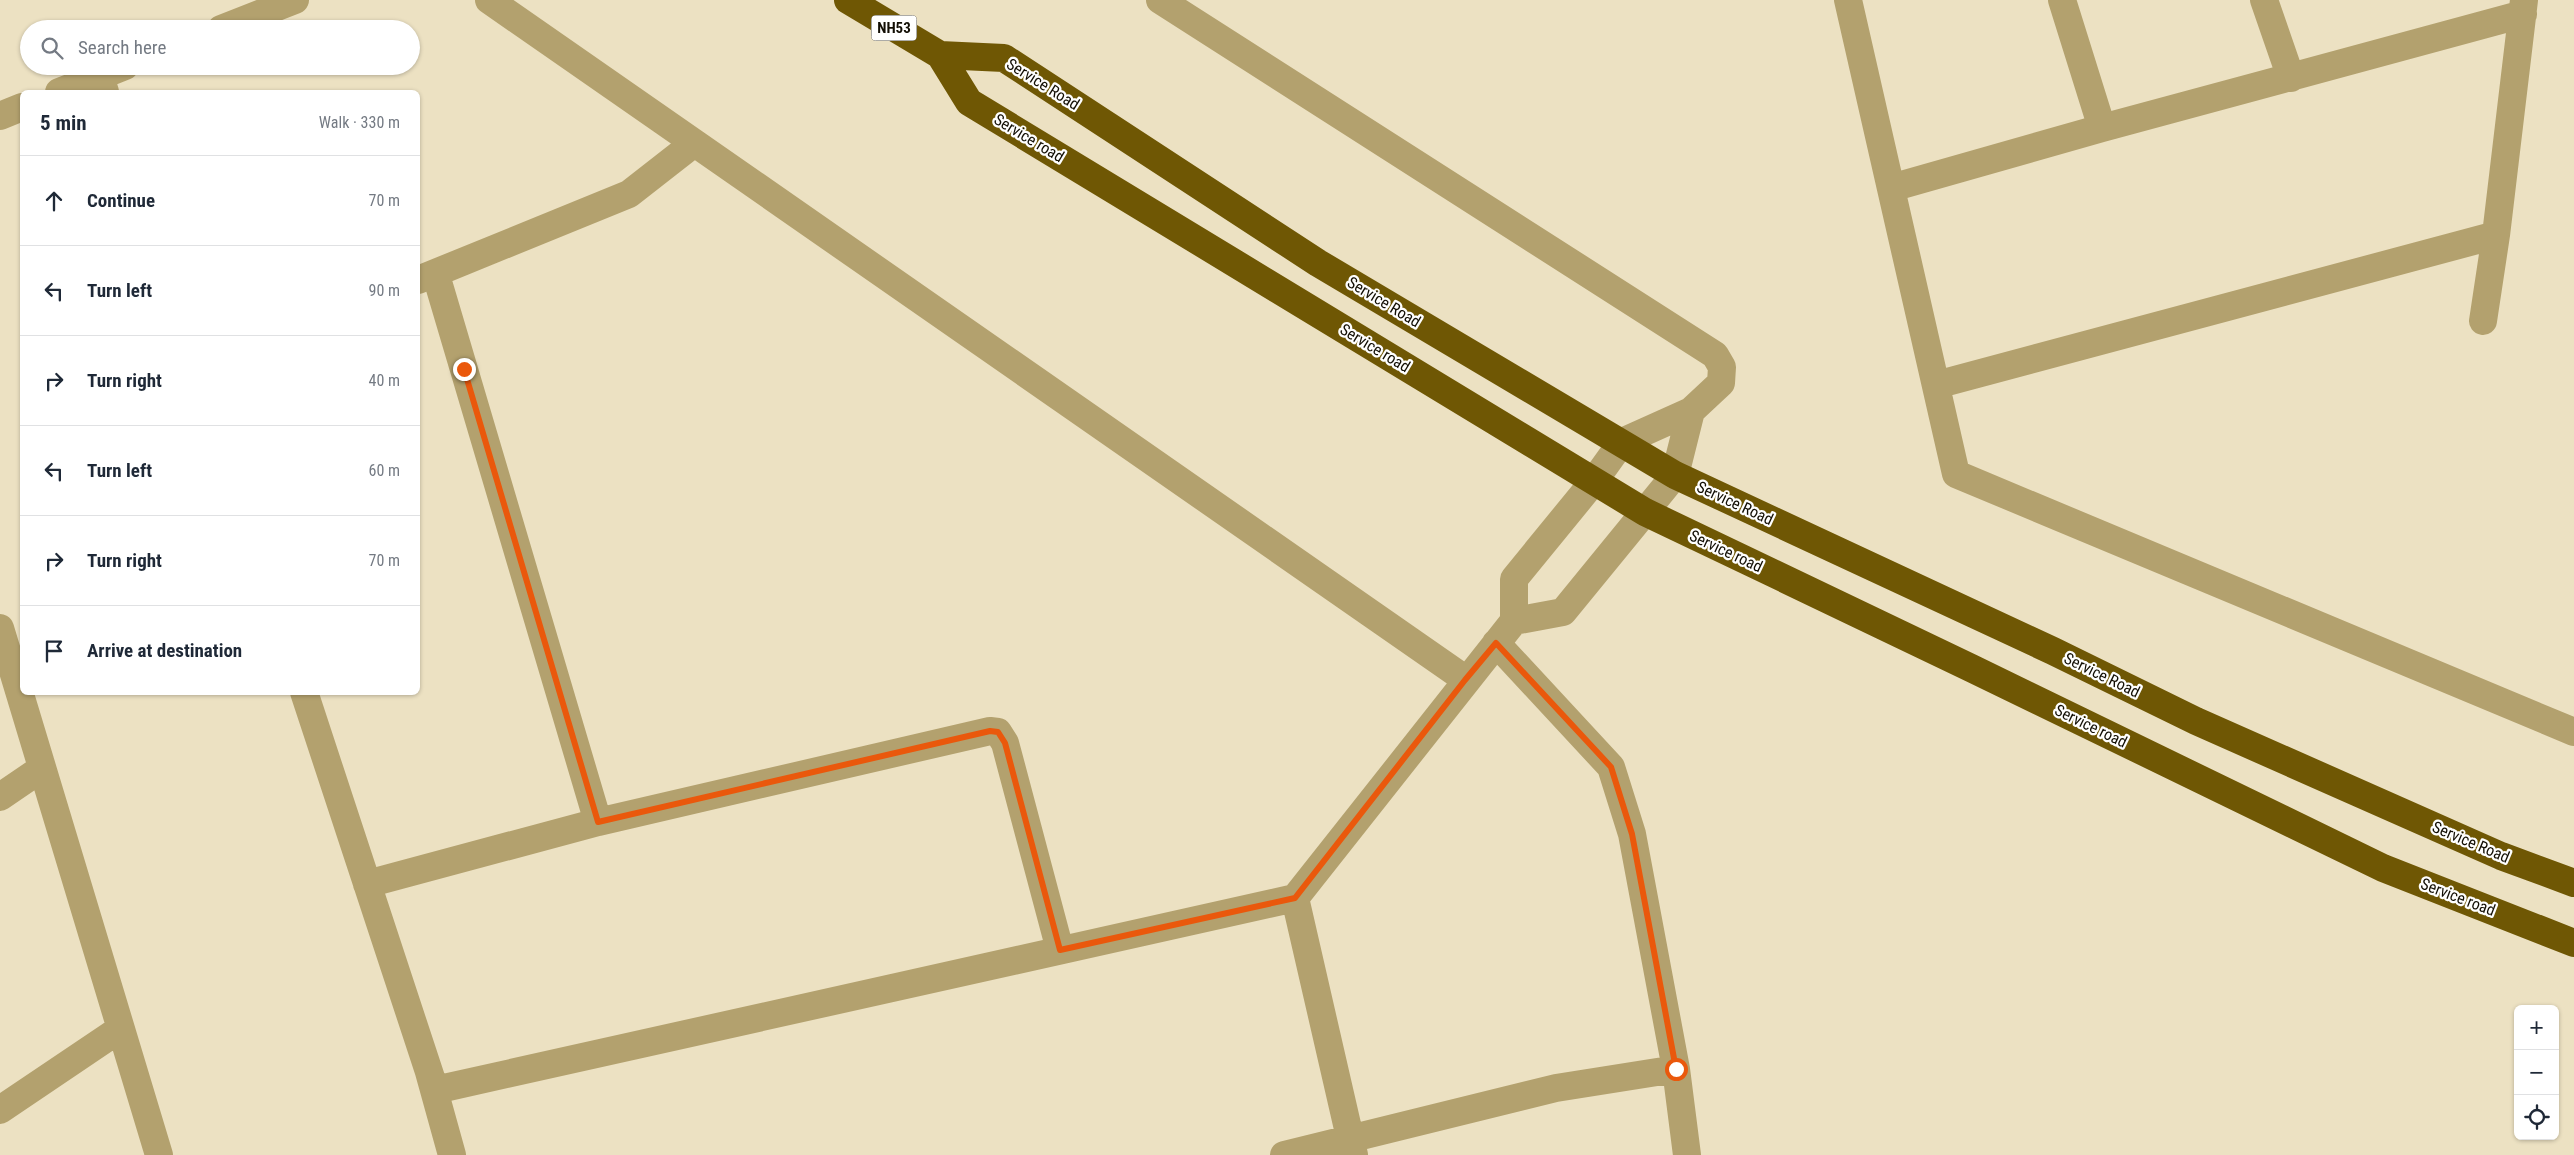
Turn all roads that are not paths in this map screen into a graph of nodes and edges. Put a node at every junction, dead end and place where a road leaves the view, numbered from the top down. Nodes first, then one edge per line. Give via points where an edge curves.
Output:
1 (295, 0) edge
2 (489, 0) edge
3 (848, 0) edge
4 (1160, 0) edge
5 (1848, 0) edge
6 (2062, 0) edge
7 (2264, 0) edge
8 (2523, 7) edge
9 (244, 20) edge
10 (940, 55) junction
11 (114, 75) edge
12 (2291, 78) junction
13 (102, 84) edge
14 (69, 90) edge
15 (20, 108) edge
16 (0, 116) edge
17 (2102, 128) junction
18 (693, 144) junction
19 (1891, 188) junction
20 (2496, 235) junction
21 (427, 278) edge
22 (2483, 321) dead end
23 (1936, 384) junction
24 (1691, 411) junction
25 (1622, 442) junction
26 (1675, 475) junction
27 (1594, 481) junction
28 (1645, 512) junction
29 (1514, 620) junction
30 (0, 628) edge
31 (1496, 643) junction
32 (1465, 680) junction
33 (305, 695) edge
34 (2574, 732) edge
35 (41, 769) junction
36 (0, 798) edge
37 (598, 822) junction
38 (2574, 883) edge
39 (367, 884) junction
40 (1295, 898) junction
41 (2574, 943) edge
42 (1060, 950) junction
43 (120, 1029) junction
44 (1676, 1069) junction
45 (429, 1070) junction
46 (0, 1110) edge
47 (1352, 1148) edge
48 (158, 1155) edge
49 (452, 1155) edge
50 (1284, 1155) edge
51 (1687, 1155) edge

1 - 9 street
2 - 18 street
3 - 10 highway, NH53
4 - 24 street via 1714,355 1722,367 1721,383
5 - 19 street
6 - 17 street
7 - 12 street
8 - 12 street
8 - 20 street
10 - 25 highway, Service Road via 1004,58 1318,262
10 - 27 highway, Service road via 969,102
11 - 13 street
12 - 17 street
13 - 14 street
15 - 16 street
17 - 19 street
18 - 21 street via 629,194
18 - 32 street
19 - 23 street
20 - 22 street
20 - 23 street
21 - 37 street
23 - 34 street via 1956,474
24 - 25 street
24 - 26 street
25 - 26 highway, Service Road
25 - 27 street
26 - 28 street
26 - 38 highway, Service Road via 2196,721 2501,856
27 - 28 highway, Service road
27 - 29 street via 1514,579
28 - 29 street via 1564,612
28 - 41 highway, Service road via 2383,868
29 - 31 street
30 - 35 street
31 - 32 street
31 - 44 street via 1611,767 1632,834
32 - 40 street
33 - 39 street
35 - 36 street
35 - 43 street
37 - 39 street
37 - 42 street via 990,731 998,732 1005,743
39 - 45 street
40 - 42 street
40 - 47 street
42 - 45 street via 435,1090
43 - 46 street
43 - 48 street
44 - 47 street via 1556,1088
44 - 51 street
45 - 49 street
47 - 50 street

